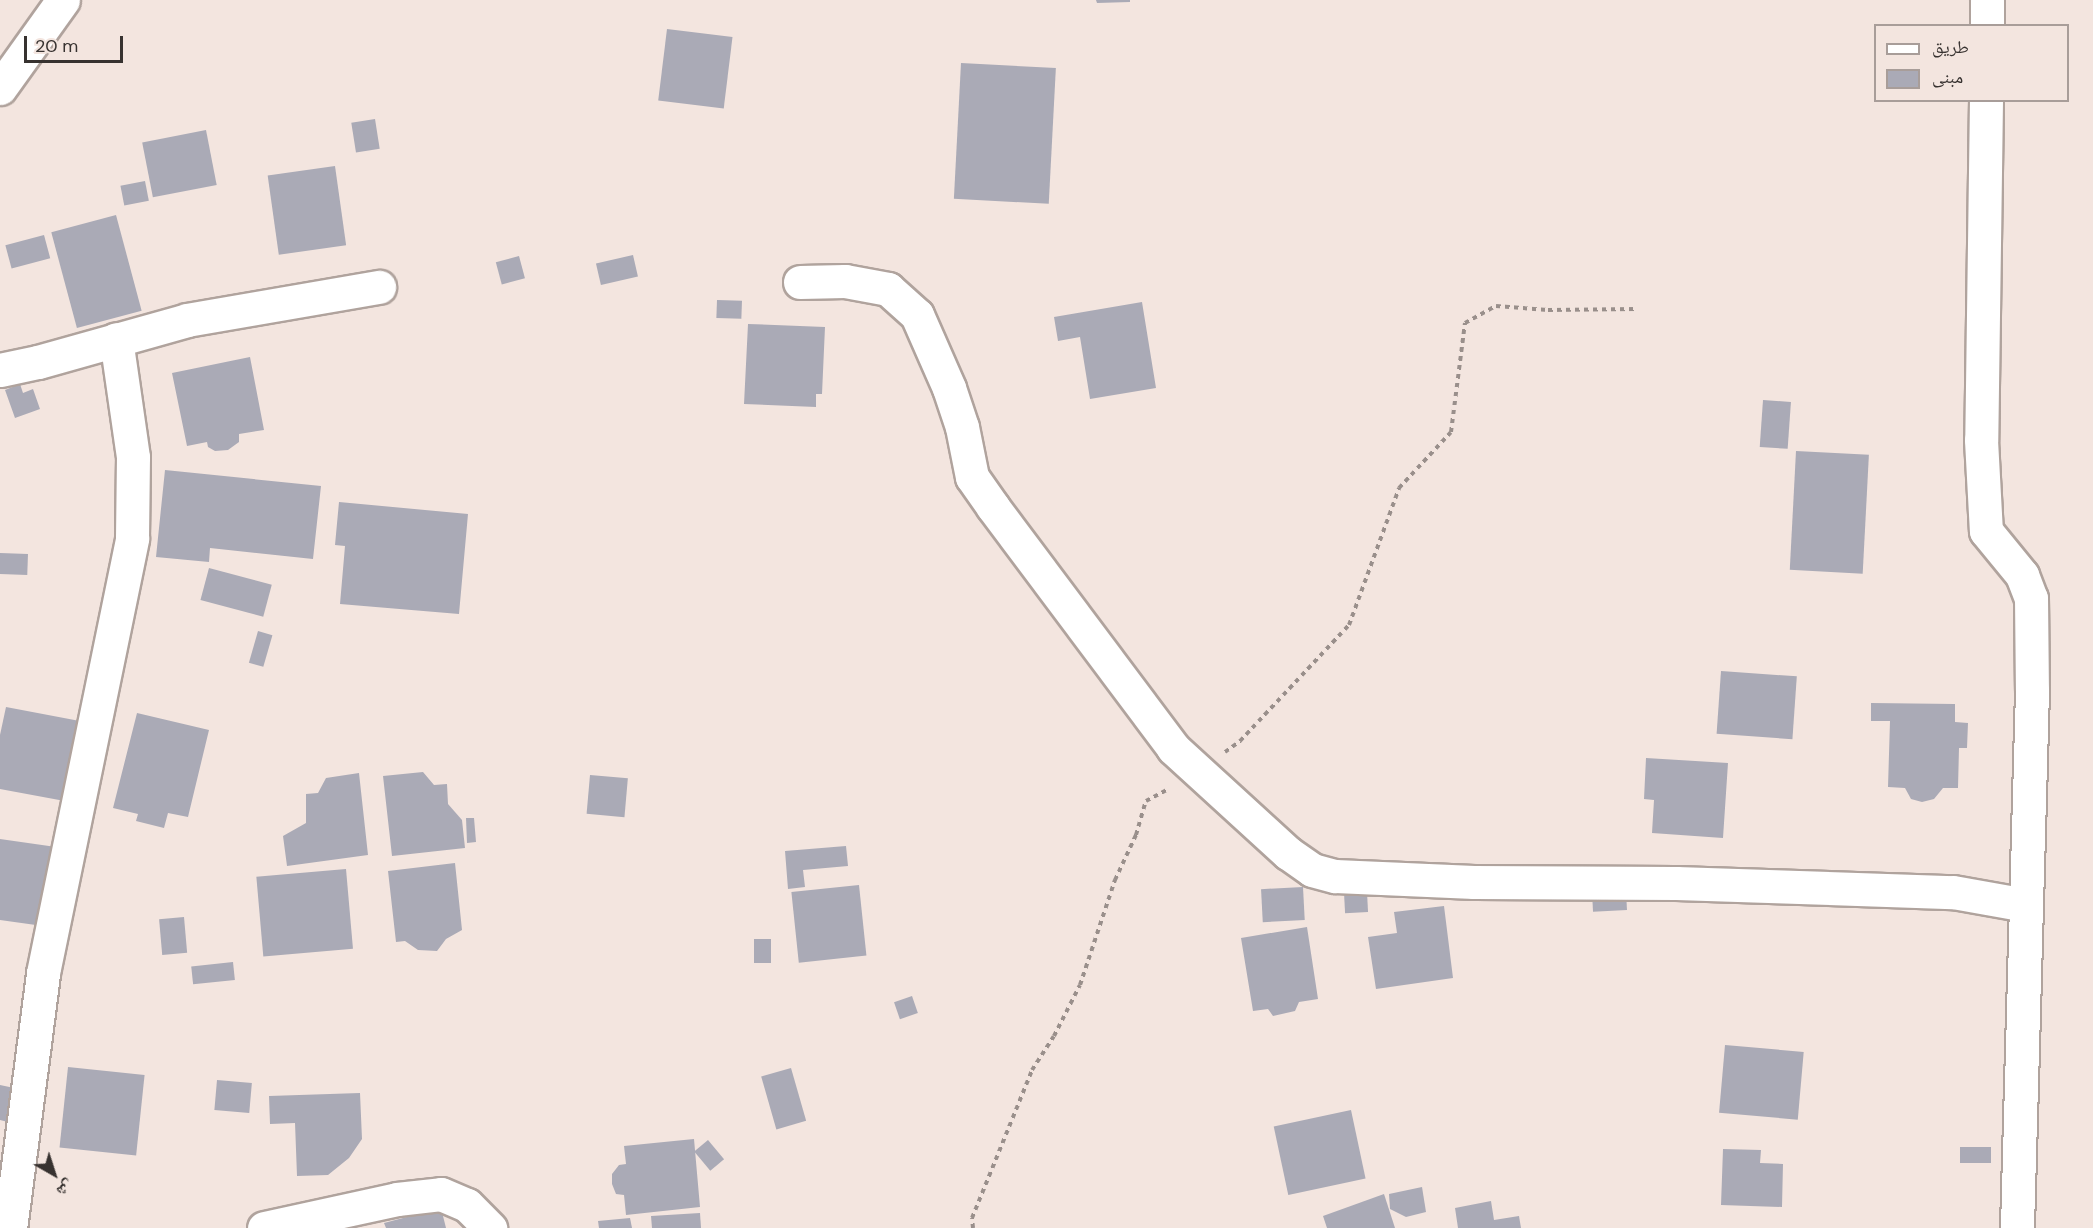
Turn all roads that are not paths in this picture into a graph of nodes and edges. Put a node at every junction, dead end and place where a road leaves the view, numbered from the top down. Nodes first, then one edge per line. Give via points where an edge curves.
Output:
1 (63, 0) edge
2 (1987, 0) edge
3 (1987, 24) edge
4 (0, 88) edge
5 (1986, 102) edge
6 (800, 282) dead end
7 (379, 287) dead end
8 (116, 339) junction
9 (0, 370) edge
10 (2026, 905) junction
11 (10, 1228) edge
12 (264, 1228) edge
13 (490, 1228) edge
14 (2017, 1228) edge

1 - 4 street
2 - 3 street
5 - 10 street via 1982,440 1986,531 2022,575 2031,598
6 - 10 street via 845,281 888,289 917,315 950,388 972,477 1173,748 1288,853 1312,870 1335,876 1474,882 1676,883 1953,892
7 - 8 street via 187,320
8 - 9 street
8 - 11 street via 133,458 132,538 44,973
10 - 14 street
12 - 13 street via 397,1199 441,1194 467,1204

